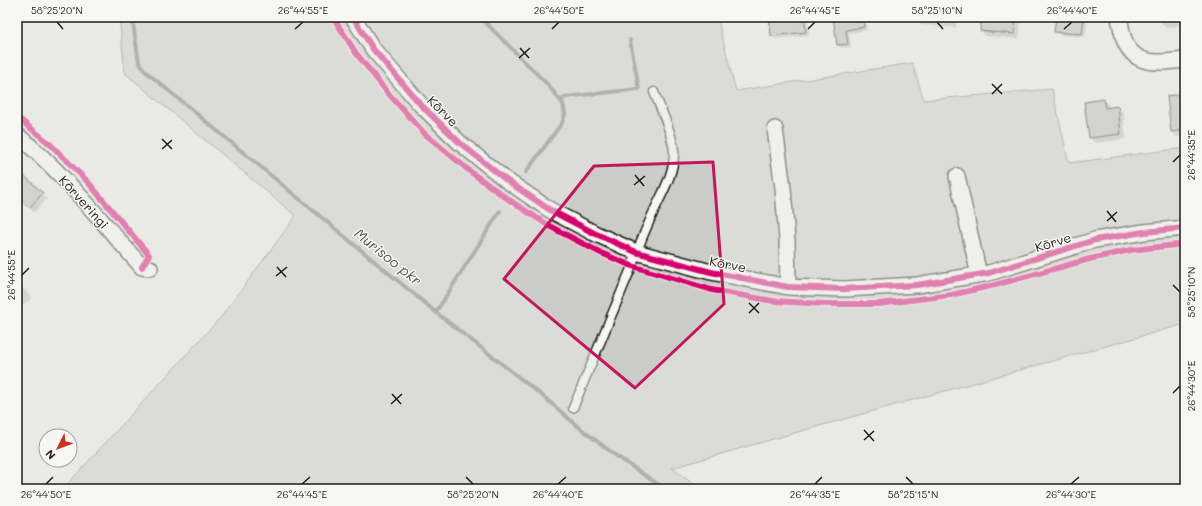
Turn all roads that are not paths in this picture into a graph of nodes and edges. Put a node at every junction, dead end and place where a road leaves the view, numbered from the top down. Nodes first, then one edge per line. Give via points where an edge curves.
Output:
1 (352, 17) edge
2 (1119, 17) edge
3 (1185, 60) edge
4 (654, 92) dead end
5 (775, 129) dead end
6 (17, 135) edge
7 (957, 176) dead end
8 (1185, 228) edge
9 (636, 252) junction
10 (150, 268) dead end
11 (979, 275) junction
12 (788, 287) junction
13 (573, 408) dead end

1 - 9 street, Kõrve via 373,49 421,105 460,143 506,180 550,210
2 - 3 street via 1126,44 1133,55 1144,61
4 - 9 lane via 674,150 673,165
5 - 12 street via 787,232
6 - 10 street, Kõrveringi via 37,151 65,180 142,268
7 - 11 street
8 - 11 street, Kõrve via 1095,240
9 - 12 street, Kõrve via 710,272
9 - 13 lane
11 - 12 street, Kõrve via 917,285 844,289

